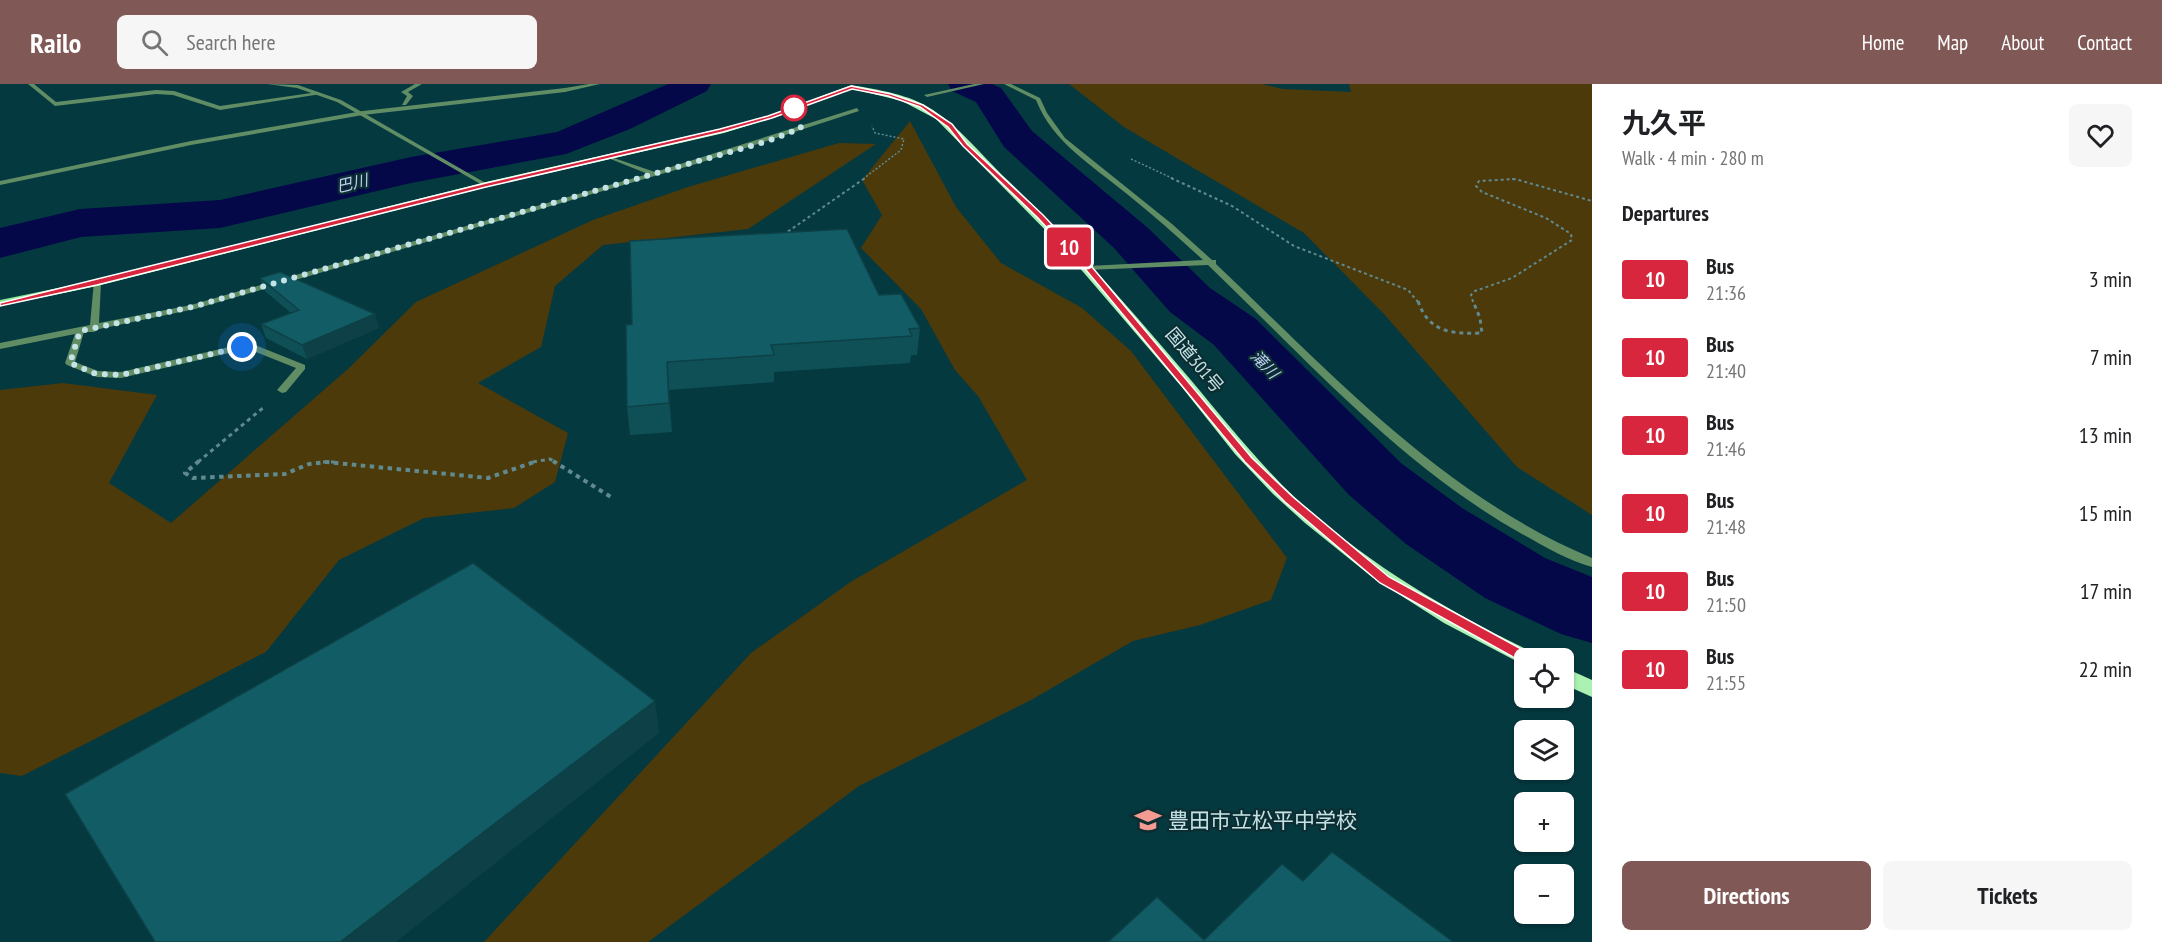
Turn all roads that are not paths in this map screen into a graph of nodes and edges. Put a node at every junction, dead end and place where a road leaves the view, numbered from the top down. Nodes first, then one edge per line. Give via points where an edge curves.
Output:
1 (31, 84) edge
2 (270, 84) edge
3 (419, 84) edge
4 (597, 84) edge
5 (862, 84) edge
6 (981, 84) edge
7 (1007, 84) edge
8 (851, 87) junction
9 (318, 94) junction
10 (927, 95) dead end
11 (404, 104) dead end
12 (857, 110) dead end
13 (363, 113) junction
14 (610, 157) junction
15 (654, 174) junction
16 (0, 183) edge
17 (486, 185) junction
18 (1213, 262) junction
19 (1089, 268) junction
20 (97, 282) junction
21 (0, 303) edge
22 (94, 329) junction
23 (80, 331) junction
24 (0, 346) edge
25 (282, 390) road end
26 (1592, 563) edge
27 (1514, 651) edge
28 (1574, 680) edge
29 (1592, 688) edge

1 - 9 street via 56,105 156,92 174,93 220,108
2 - 9 street
3 - 11 street via 404,92 410,96
4 - 13 street
5 - 8 highway
6 - 10 street
7 - 18 street via 1038,99 1041,112 1062,138
8 - 14 main road via 770,117
8 - 19 highway, 国道301号 via 907,100 950,126
9 - 13 street
12 - 15 street
13 - 16 street
13 - 17 street
14 - 15 street
14 - 17 main road
15 - 22 street via 192,307
17 - 20 main road
18 - 19 street
18 - 26 street via 1358,404 1449,481 1526,530
19 - 27 highway, 国道301号 via 1249,460 1289,500 1385,580
20 - 21 main road
20 - 22 street
22 - 23 street
23 - 24 street
23 - 25 street via 70,363 96,374 131,373 230,348 252,347 303,367
28 - 29 highway

